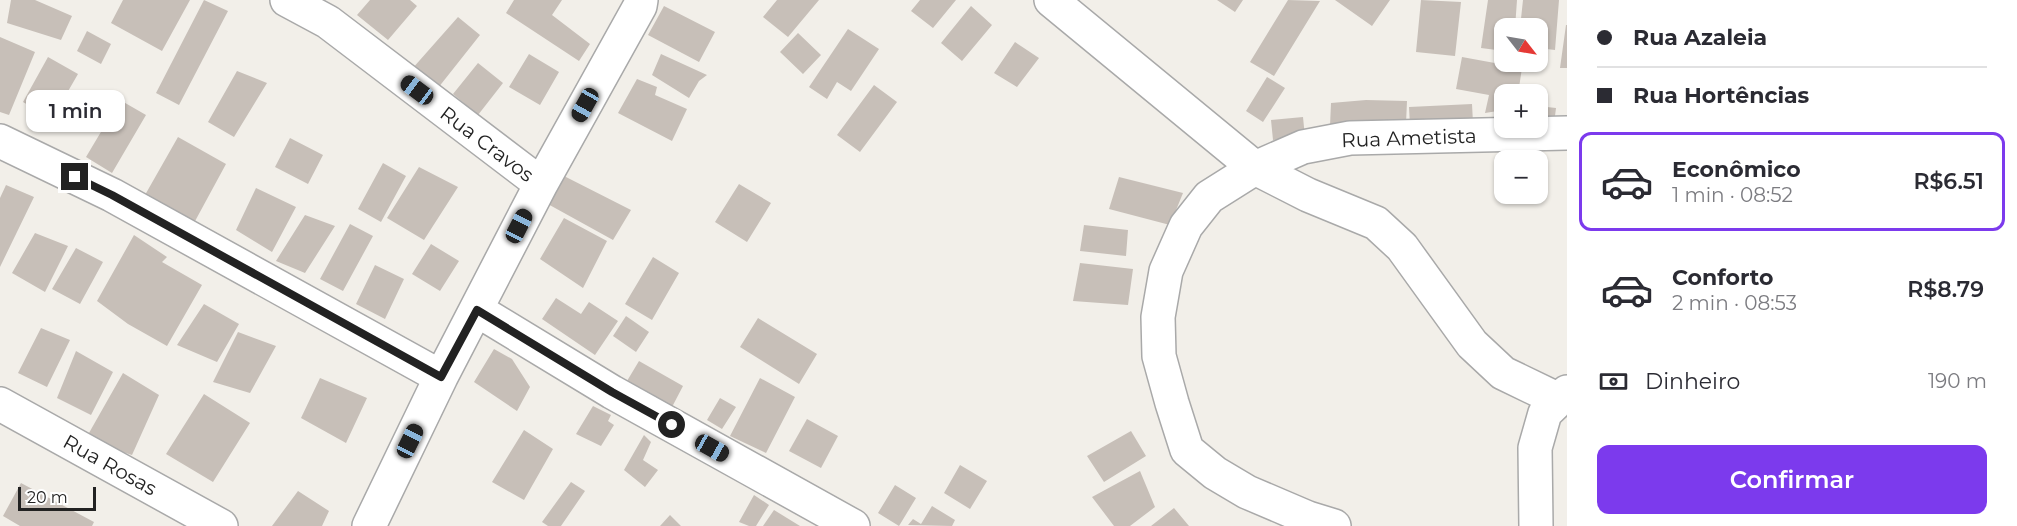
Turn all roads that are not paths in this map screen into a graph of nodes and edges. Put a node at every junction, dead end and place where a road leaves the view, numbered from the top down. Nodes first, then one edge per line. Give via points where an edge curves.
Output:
1 (287, 0) edge
2 (641, 0) edge
3 (1051, 0) edge
4 (1567, 133) edge
5 (0, 141) edge
6 (1255, 168) junction
7 (541, 184) junction
8 (477, 310) junction
9 (441, 377) junction
10 (1563, 396) edge
11 (0, 404) edge
12 (221, 526) edge
13 (369, 526) edge
14 (852, 526) edge
15 (1334, 526) edge
16 (1536, 526) edge

1 - 7 street, Rua Cravos via 328,22
2 - 7 street
3 - 6 street
4 - 6 street, Rua Ametista via 1350,138 1304,147
5 - 9 street via 112,195
6 - 10 street via 1376,223 1402,247 1472,344 1503,373
6 - 15 street, Rua Ametista via 1209,197 1186,226 1166,271 1158,317 1160,356 1187,450 1247,492
7 - 8 street
8 - 9 street
8 - 14 street via 612,392
9 - 13 street
10 - 16 street via 1545,413 1535,448
11 - 12 street, Rua Rosas

